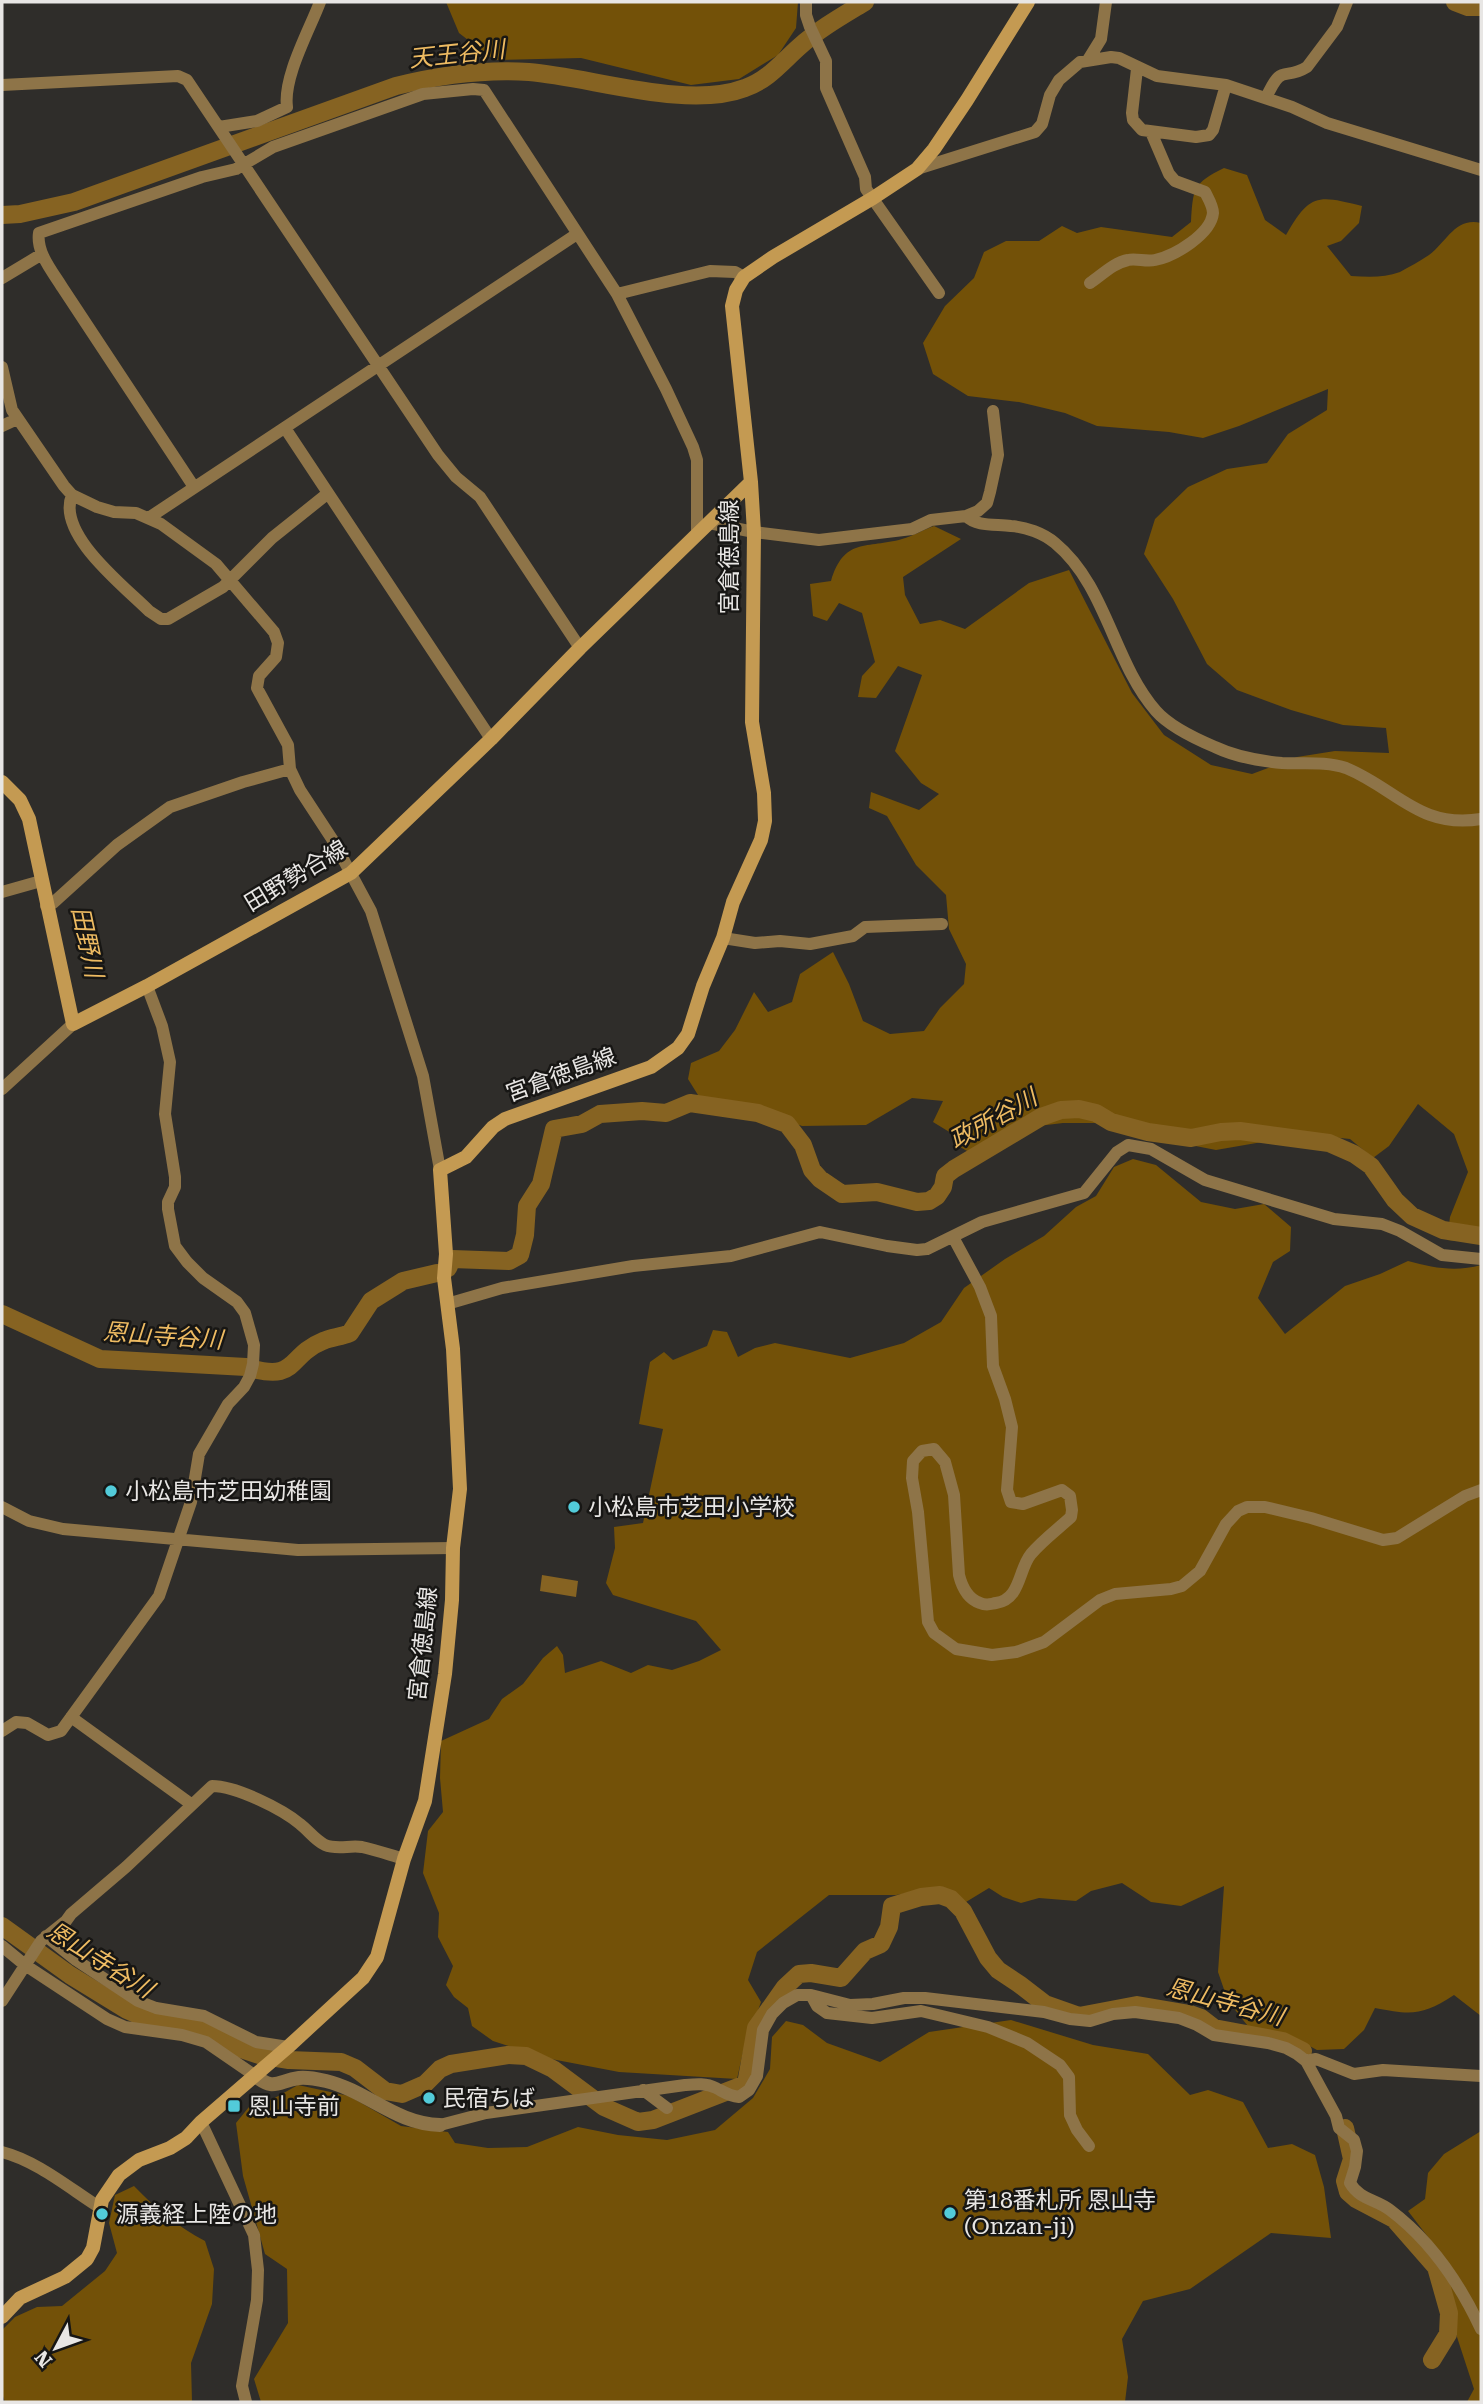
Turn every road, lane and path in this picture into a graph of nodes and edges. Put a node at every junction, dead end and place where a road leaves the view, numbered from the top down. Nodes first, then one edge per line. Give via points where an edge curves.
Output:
1 (320, 2) edge
2 (806, 2) edge
3 (1028, 2) edge
4 (1107, 2) edge
5 (1347, 2) edge
6 (1088, 60) junction
7 (1137, 69) junction
8 (2, 85) edge
9 (1226, 85) junction
10 (1266, 98) junction
11 (221, 129) junction
12 (1151, 132) junction
13 (243, 163) junction
14 (917, 169) junction
15 (1481, 170) edge
16 (873, 198) junction
17 (577, 234) junction
18 (42, 254) junction
19 (744, 277) junction
20 (2, 278) edge
21 (1090, 283) dead end
22 (939, 293) dead end
23 (617, 294) junction
24 (378, 366) junction
25 (2, 367) edge
26 (993, 411) dead end
27 (17, 419) junction
28 (2, 426) edge
29 (285, 428) junction
30 (751, 482) junction
31 (194, 487) junction
32 (327, 494) junction
33 (72, 495) junction
34 (966, 516) junction
35 (150, 517) junction
36 (709, 523) junction
37 (754, 533) junction
38 (697, 534) junction
39 (230, 580) junction
40 (580, 648) junction
41 (491, 739) junction
42 (290, 769) junction
43 (2, 782) edge
44 (1481, 819) edge
45 (351, 873) junction
46 (41, 881) junction
47 (2, 892) edge
48 (49, 905) junction
49 (942, 924) dead end
50 (723, 938) junction
51 (147, 986) junction
52 (73, 1024) junction
53 (2, 1089) edge
54 (440, 1170) junction
55 (953, 1237) junction
56 (1481, 1259) edge
57 (447, 1304) junction
58 (1481, 1490) edge
59 (2, 1507) edge
60 (178, 1539) junction
61 (453, 1548) junction
62 (71, 1717) junction
63 (2, 1731) edge
64 (191, 1804) junction
65 (404, 1858) junction
66 (43, 1938) junction
67 (2, 1947) edge
68 (27, 1962) junction
69 (811, 1995) junction
70 (2, 2001) edge
71 (285, 2049) junction
72 (1306, 2061) junction
73 (259, 2071) junction
74 (1481, 2076) edge
75 (643, 2090) junction
76 (667, 2108) dead end
77 (201, 2122) junction
78 (440, 2125) joint
79 (1089, 2147) dead end
80 (2, 2152) edge
81 (99, 2207) junction
82 (2, 2317) edge
83 (1481, 2329) edge
84 (246, 2402) edge

1 - 11 street via 293,70 287,107 257,121
2 - 16 street via 806,15 826,61 826,88
3 - 14 main road
4 - 6 street via 1101,39
5 - 10 street via 1338,27 1307,67 1279,75
6 - 7 street via 1119,58
6 - 14 street via 1059,79 1035,132
7 - 9 street
7 - 12 street via 1132,113 1138,127
8 - 11 street via 178,76 187,80
9 - 10 street
9 - 12 street via 1209,135
10 - 15 street via 1327,123
11 - 13 street
12 - 21 street via 1169,174 1182,185 1205,192 1213,212 1205,232 1154,261 1130,259 1114,265
13 - 17 street via 273,147 423,94 484,90
13 - 18 street via 39,233
13 - 24 street
14 - 16 main road
16 - 19 main road
16 - 22 street
17 - 23 street
17 - 24 street
18 - 20 street
18 - 31 street
19 - 23 street via 710,271
19 - 30 main road, 宮倉徳島線 via 732,306
23 - 38 street via 693,447
24 - 29 street
24 - 40 street via 438,455 480,497
25 - 27 street
26 - 34 street via 998,455 987,503
27 - 28 street
27 - 33 street
29 - 31 street
29 - 32 street
30 - 36 main road, 田野勢合線
30 - 37 main road, 宮倉徳島線
31 - 35 street
32 - 39 street via 272,538
32 - 41 street
33 - 35 street via 114,512
33 - 39 street via 69,513 80,540 161,619 178,614
34 - 37 street via 931,520 912,529 819,540
34 - 44 street via 973,523 1033,530 1055,543 1082,574 1138,685 1157,713 1177,727 1242,757 1344,768 1434,818
35 - 39 street via 216,564
36 - 37 street
36 - 38 main road, 田野勢合線
37 - 50 main road, 宮倉徳島線 via 752,722 765,821
38 - 40 main road, 田野勢合線
39 - 42 street via 278,643 276,657 259,676 257,688 288,745
40 - 41 main road, 田野勢合線
41 - 45 main road, 田野勢合線
42 - 45 street
42 - 48 street via 170,807 117,845
43 - 46 main road via 20,800 29,819
45 - 51 main road, 田野勢合線
45 - 54 street via 383,943 423,1076
46 - 47 street
46 - 48 main road
48 - 52 main road
49 - 50 street via 865,927 853,936 810,944
50 - 54 main road, 宮倉徳島線 via 688,1034 678,1048 650,1067 505,1119 466,1157
51 - 52 main road, 田野勢合線
51 - 60 street via 170,1062 165,1114 175,1177 168,1202 175,1246 203,1278 237,1302 254,1345 244,1387 221,1413 199,1454 191,1502
52 - 53 street
54 - 57 main road, 宮倉徳島線
55 - 56 street via 982,1222 1084,1193 1128,1145 1151,1149 1205,1180 1334,1219 1382,1223 1442,1255
55 - 57 street via 917,1250 820,1232 731,1256 633,1266 502,1288
55 - 58 street via 991,1316 993,1366 1012,1427 1007,1490 1011,1502 1023,1504 1062,1490 1070,1496 1072,1510 1071,1517 1032,1552 1005,1602 985,1605 962,1587 955,1505 945,1462 934,1449 922,1451 913,1461 928,1622 934,1633 956,1649 992,1656 1016,1652 1044,1642 1115,1594 1182,1586 1200,1571 1226,1524 1247,1507 1311,1518 1383,1540 1397,1538
57 - 61 main road, 宮倉徳島線 via 460,1489
59 - 60 street via 47,1526
60 - 61 street via 298,1550
60 - 62 street via 154,1605
61 - 65 main road, 宮倉徳島線 via 446,1674 425,1801
62 - 63 street via 54,1734 16,1722
62 - 64 street
64 - 65 street via 212,1786 219,1786 248,1795 299,1823 322,1843 364,1847
64 - 66 street
65 - 71 main road, 宮倉徳島線 via 373,1966
66 - 68 street
66 - 71 street via 138,2001 204,2016 256,2042
67 - 68 street
68 - 70 street
68 - 73 street via 107,2019 125,2027 206,2042
69 - 72 street via 850,2005 925,1998 1090,2021 1135,2012 1179,2018 1214,2035 1286,2048
69 - 75 street via 797,1995 772,2014 763,2030 757,2076 739,2097 702,2084
69 - 79 street via 827,2013 872,2018 921,2011 988,2027 1027,2043 1060,2065 1069,2077 1070,2116
71 - 73 main road, 宮倉徳島線
72 - 74 street via 1316,2059 1354,2074 1383,2070
72 - 83 street via 1339,2128 1354,2140 1357,2151 1350,2183 1354,2190 1387,2208 1428,2246 1451,2275
73 - 77 main road, 宮倉徳島線
73 - 78 street via 261,2081 275,2086 299,2078 338,2084 386,2111 422,2125
75 - 76 street
75 - 78 street via 486,2113
77 - 81 main road, 宮倉徳島線 via 178,2143 139,2160 119,2175
77 - 84 street via 254,2235 257,2300 242,2386
80 - 81 street
81 - 82 main road, 宮倉徳島線 via 87,2259 65,2277 20,2298

